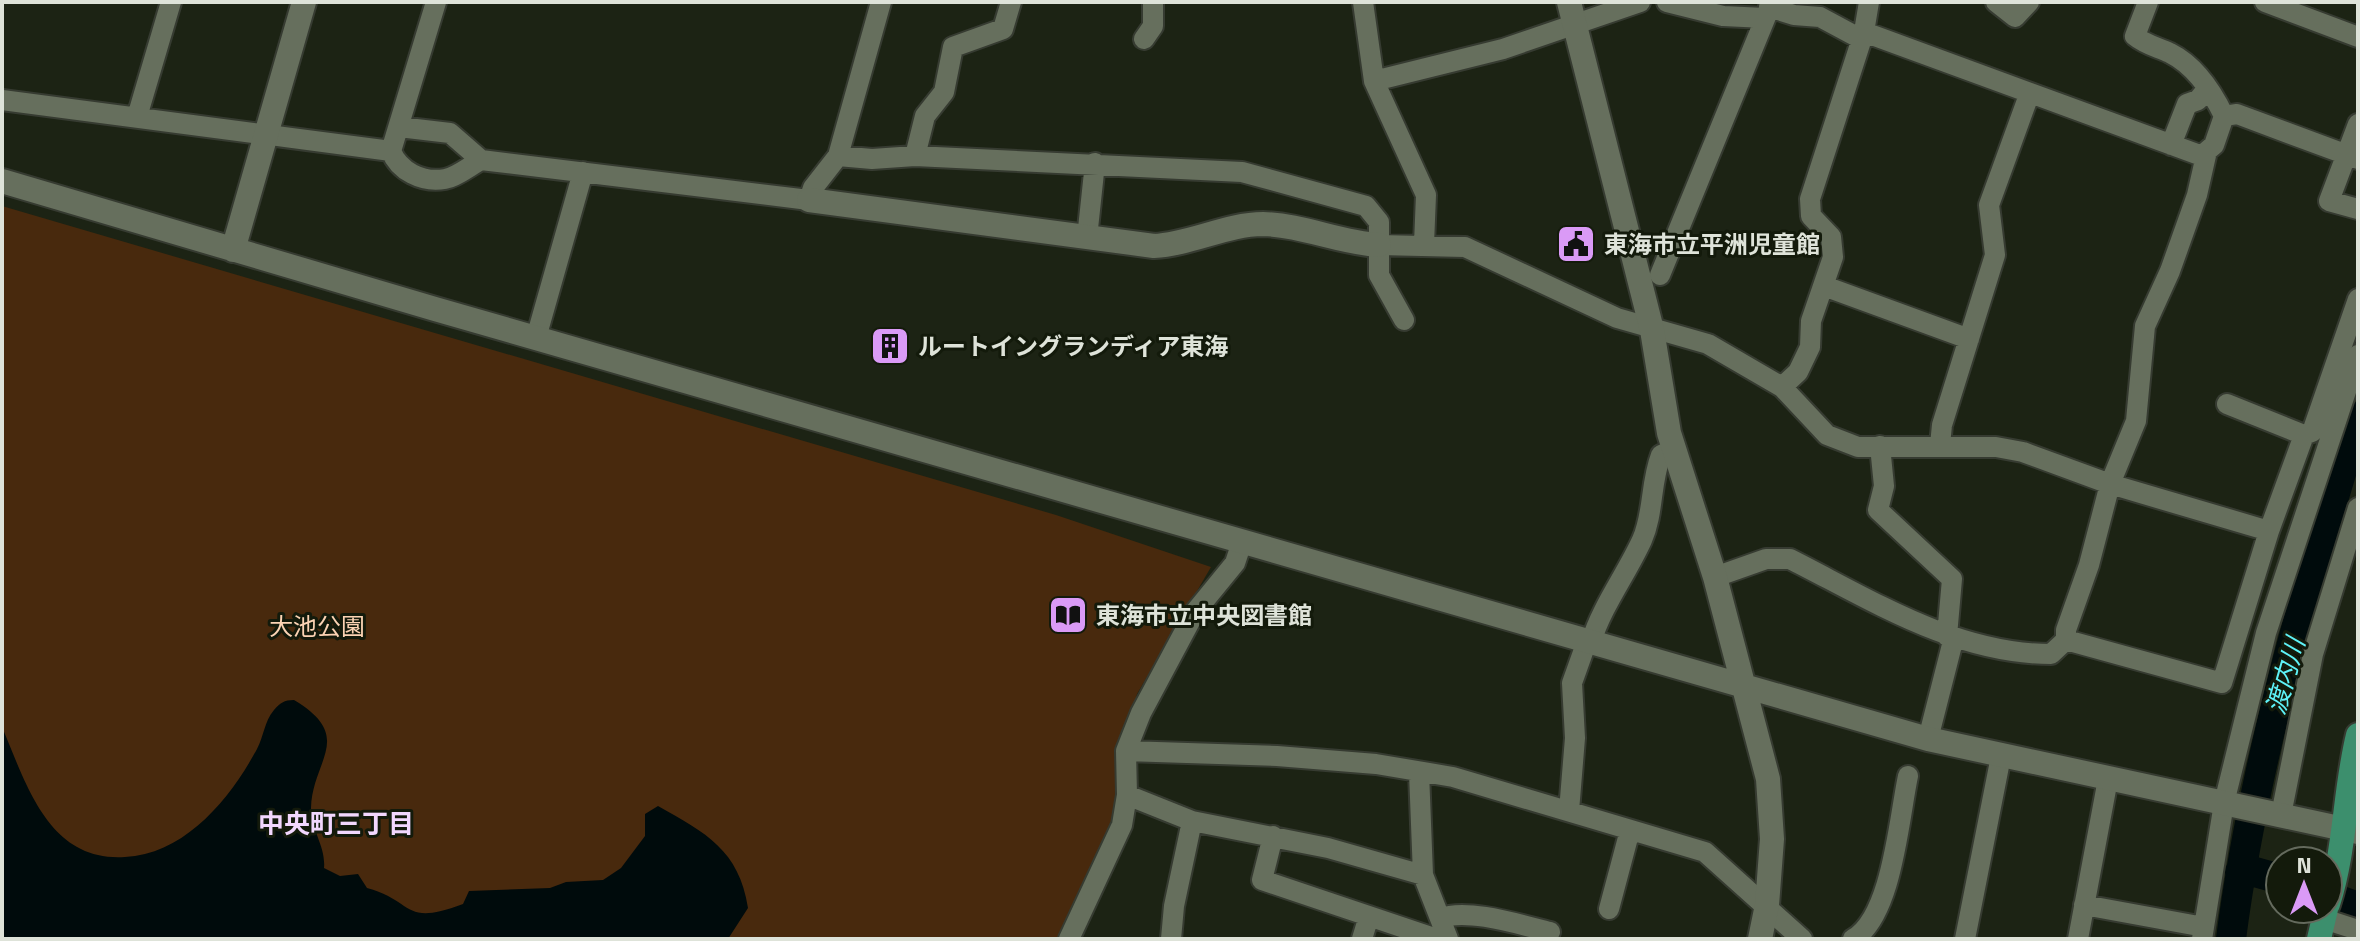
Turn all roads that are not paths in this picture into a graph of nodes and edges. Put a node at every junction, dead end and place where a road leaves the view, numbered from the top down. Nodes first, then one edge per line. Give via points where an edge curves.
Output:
1 (171, 2) edge
2 (304, 2) edge
3 (436, 2) edge
4 (881, 2) edge
5 (1011, 2) edge
6 (1153, 2) edge
7 (1363, 2) edge
8 (1640, 2) edge
9 (1667, 2) edge
10 (1869, 2) edge
11 (1996, 2) edge
12 (2029, 2) edge
13 (2148, 2) edge
14 (2265, 2) edge
15 (1769, 9) edge
16 (1572, 12) edge
17 (1863, 36) junction
18 (2358, 37) edge
19 (1144, 39) dead end
20 (1374, 81) junction
21 (2207, 89) junction
22 (2029, 95) junction
23 (2, 100) edge
24 (2224, 116) junction
25 (137, 117) junction
26 (2358, 124) edge
27 (399, 127) junction
28 (265, 133) junction
29 (2171, 145) junction
30 (391, 151) junction
31 (838, 156) junction
32 (915, 156) junction
33 (2205, 157) junction
34 (2352, 157) edge
35 (481, 160) junction
36 (1095, 163) junction
37 (583, 172) junction
38 (2, 181) edge
39 (809, 200) junction
40 (2358, 209) edge
41 (1087, 238) junction
42 (1424, 244) junction
43 (1379, 245) junction
44 (233, 250) junction
45 (1660, 275) dead end
46 (1824, 286) junction
47 (2358, 299) edge
48 (1404, 320) dead end
49 (1652, 330) junction
50 (536, 338) junction
51 (1969, 339) junction
52 (2358, 355) edge
53 (1782, 387) junction
54 (2227, 404) dead end
55 (2304, 435) junction
56 (1940, 445) junction
57 (1880, 446) junction
58 (1674, 449) junction
59 (2110, 484) junction
60 (2358, 508) edge
61 (2269, 531) junction
62 (1242, 542) junction
63 (1715, 577) junction
64 (1950, 636) junction
65 (2066, 640) junction
66 (1589, 642) junction
67 (1744, 688) junction
68 (2358, 735) edge
69 (1928, 739) junction
70 (1126, 751) junction
71 (2001, 756) junction
72 (1419, 772) junction
73 (1908, 776) dead end
74 (2108, 779) junction
75 (1127, 795) junction
76 (2224, 803) junction
77 (2358, 806) edge
78 (1569, 811) junction
79 (2277, 814) junction
80 (1192, 821) junction
81 (1630, 830) junction
82 (2352, 831) edge
83 (1273, 836) junction
84 (2344, 855) edge
85 (1423, 875) junction
86 (1767, 905) junction
87 (2084, 905) junction
88 (1609, 909) dead end
89 (1369, 916) junction
90 (1441, 918) junction
91 (1550, 932) dead end
92 (2203, 933) edge
93 (1069, 939) edge
94 (1171, 939) edge
95 (1362, 939) edge
96 (1437, 939) edge
97 (1448, 939) edge
98 (1760, 939) edge
99 (1802, 939) edge
100 (1853, 939) edge
101 (1965, 939) edge
102 (2078, 939) edge

1 - 25 street
2 - 28 street
3 - 27 street
4 - 31 street
5 - 32 street via 1003,29 953,47 944,92 925,116
6 - 19 street via 1153,26
7 - 20 street
8 - 16 street
9 - 15 street via 1723,16
10 - 17 street
11 - 12 street via 2015,17
13 - 21 street via 2135,36 2180,59
14 - 18 street
15 - 17 street via 1820,17
15 - 45 street
16 - 20 street via 1503,49
16 - 49 street
17 - 22 street
17 - 46 street via 1810,199 1811,216 1831,237 1833,257
20 - 42 street via 1424,185
21 - 24 street
21 - 29 street via 2187,104
22 - 29 street
22 - 51 street via 1989,205 1995,255
23 - 25 street
24 - 33 street
24 - 34 street via 2237,114
25 - 28 street
26 - 34 street
27 - 30 street
27 - 35 street via 450,133
28 - 30 street
28 - 44 street
29 - 33 street
30 - 35 street via 408,174 445,179
31 - 32 street
31 - 39 street
32 - 36 street
33 - 59 street via 2197,195 2145,326 2136,421
34 - 40 street via 2329,201
35 - 37 street
36 - 41 street
36 - 43 street via 1242,172 1315,190 1366,206 1379,222
37 - 39 street
37 - 50 street
38 - 44 street
39 - 41 street
41 - 43 street via 1173,245 1260,224
42 - 43 street
42 - 49 street via 1476,250
43 - 48 street via 1379,275
44 - 50 street
46 - 51 street
46 - 53 street via 1811,321 1810,347 1798,372
47 - 55 street via 2312,432
49 - 53 street via 1708,344
49 - 58 street
50 - 62 street
51 - 56 street
52 - 76 street via 2266,633
53 - 57 street via 1827,435 1858,447
54 - 55 street
55 - 61 street
56 - 57 street
56 - 59 street via 2023,452
57 - 64 street via 1884,486 1878,510 1952,579
58 - 63 street
58 - 66 street via 1661,455 1642,540
59 - 61 street
59 - 65 street
60 - 79 street via 2313,654
61 - 65 street via 2222,683
62 - 66 street
62 - 70 street via 1235,563 1195,612
63 - 64 street via 1766,559 1790,559
63 - 67 street
64 - 65 street via 2025,654 2051,654
64 - 69 street
66 - 67 street
66 - 78 street via 1572,683 1575,738
67 - 69 street
67 - 86 street via 1768,779 1772,839
68 - 82 main road via 2346,783
69 - 71 street
70 - 72 street via 1277,756
70 - 75 street
71 - 74 street
71 - 101 street
72 - 78 street
72 - 85 street
73 - 100 street via 1885,892 1863,933
74 - 76 street
74 - 87 street
75 - 80 street
75 - 93 street via 1122,825
76 - 79 street
76 - 92 street
77 - 82 main road
78 - 81 street
79 - 82 street
80 - 83 street
80 - 94 street
81 - 86 street via 1705,852
81 - 88 street
82 - 84 main road
83 - 85 street
83 - 89 street via 1262,880
85 - 90 street
86 - 98 street
86 - 99 street
87 - 92 street
87 - 102 street
89 - 95 street
89 - 96 street
90 - 91 street via 1508,922
90 - 97 street

